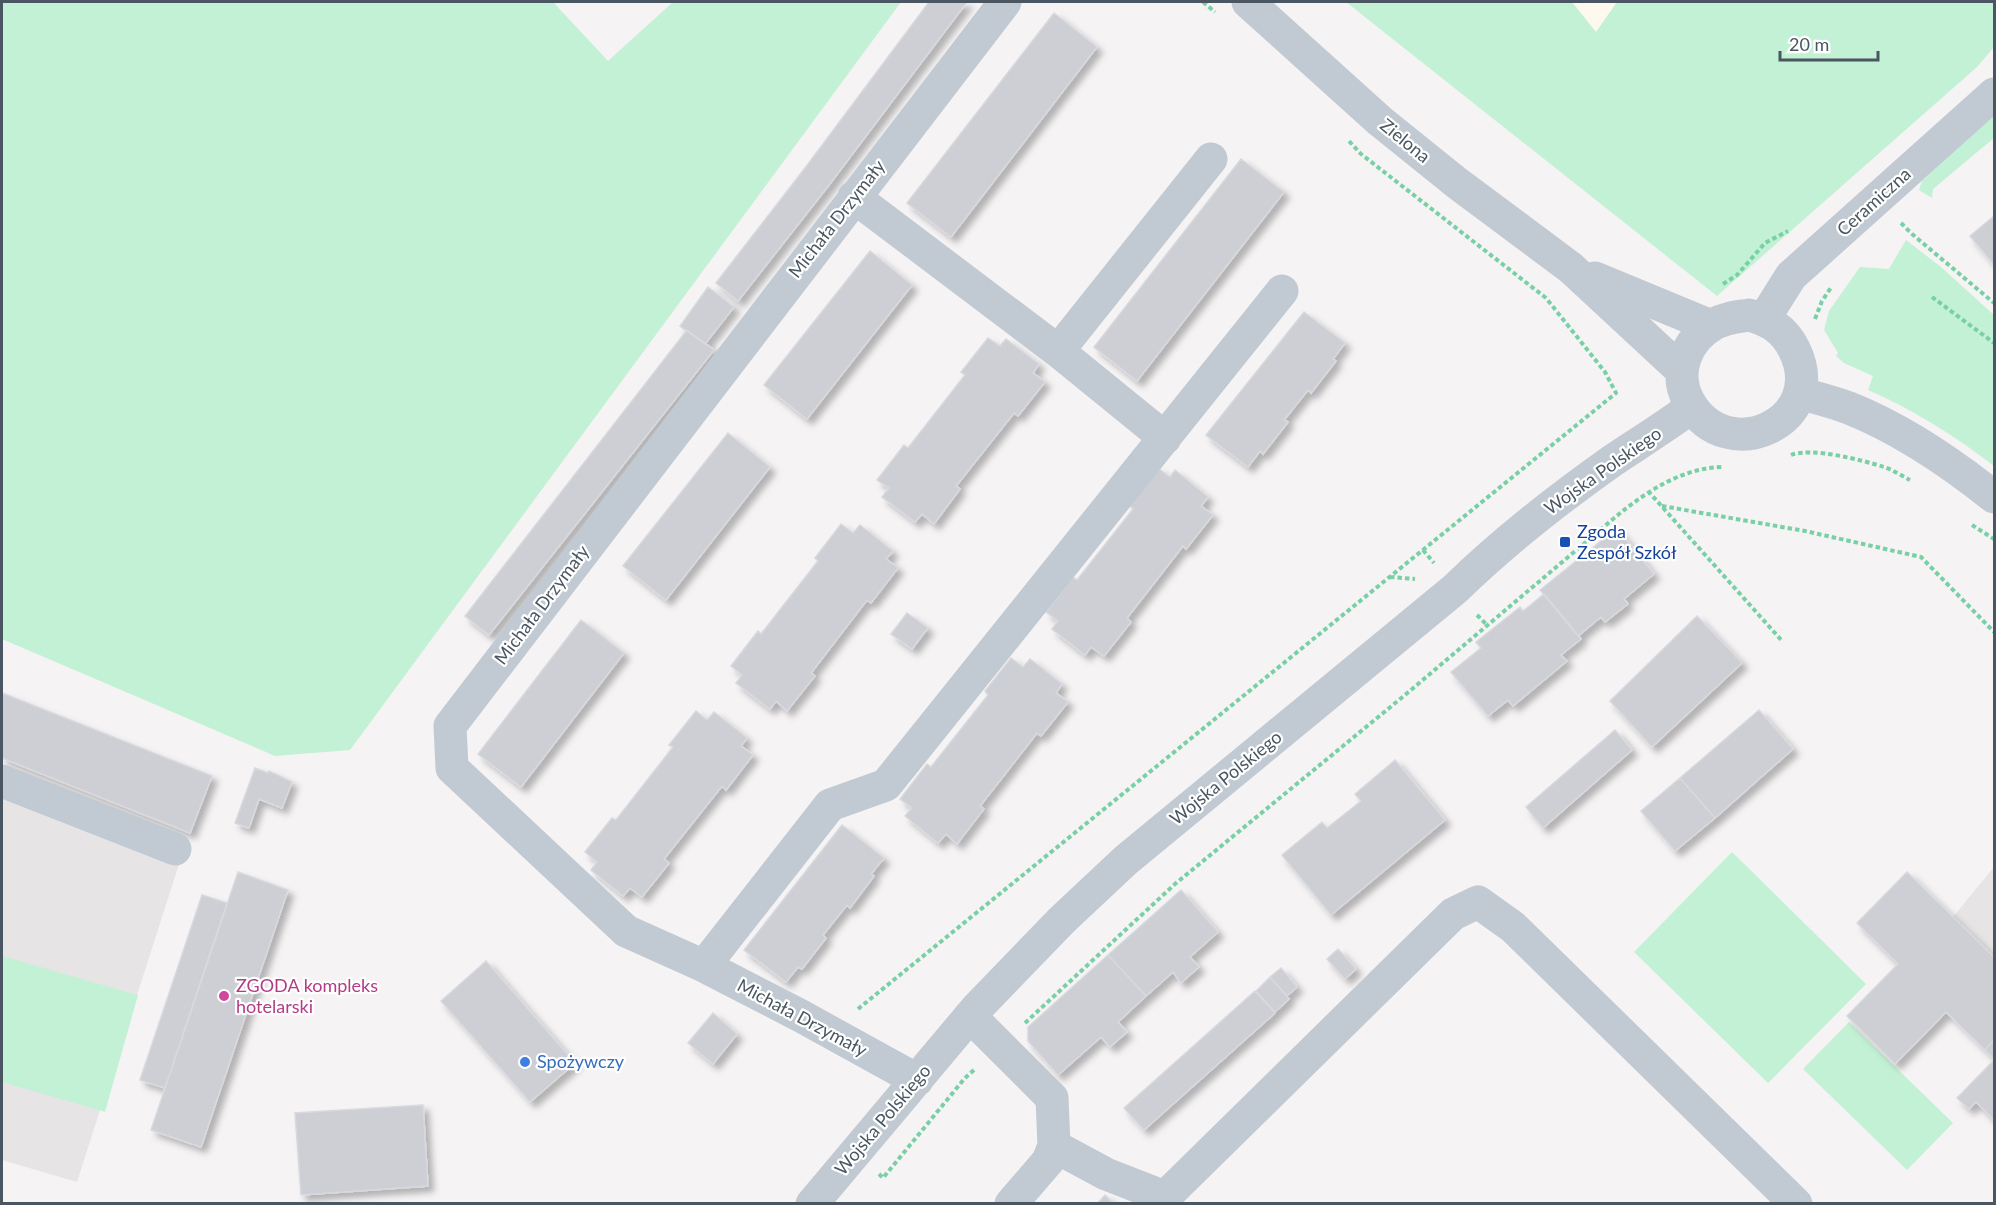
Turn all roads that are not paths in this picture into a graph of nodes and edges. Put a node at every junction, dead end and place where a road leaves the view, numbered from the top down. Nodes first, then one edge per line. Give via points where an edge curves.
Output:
1 (1005, 2) edge
2 (1248, 2) edge
3 (1995, 94) edge
4 (1211, 159) dead end
5 (854, 197) junction
6 (1571, 268) junction
7 (1282, 291) dead end
8 (1764, 319) junction
9 (1711, 326) junction
10 (1059, 351) junction
11 (1682, 371) junction
12 (1800, 393) junction
13 (1692, 407) junction
14 (1165, 438) junction
15 (1995, 497) edge
16 (2, 781) edge
17 (175, 849) dead end
18 (704, 966) junction
19 (970, 1016) junction
20 (917, 1080) junction
21 (1054, 1146) junction
22 (812, 1203) edge
23 (1011, 1203) edge
24 (1796, 1203) edge

1 - 5 street, Michała Drzymały
2 - 6 street, Zielona via 1380,121
3 - 8 street, Ceramiczna via 1791,276
4 - 10 street
5 - 10 street
5 - 18 street, Michała Drzymały via 450,726 452,768 626,931
6 - 9 street, Zielona
6 - 11 street, Zielona
7 - 14 street
8 - 9 street via 1749,315
8 - 12 street via 1781,330 1799,359 1803,376
9 - 11 street via 1692,344
10 - 14 street
11 - 13 street via 1683,390
12 - 13 street via 1781,421 1751,434 1719,429
12 - 15 street via 1849,408 1891,428 1946,459
13 - 19 street, Wojska Polskiego via 1543,513 1126,860
14 - 18 street via 886,785 830,806
16 - 17 street
18 - 20 street, Michała Drzymały
19 - 20 street, Wojska Polskiego
19 - 21 street via 1052,1098
20 - 22 street, Wojska Polskiego
21 - 23 street via 1048,1161
21 - 24 street via 1106,1174 1165,1197 1453,914 1478,902 1513,927

